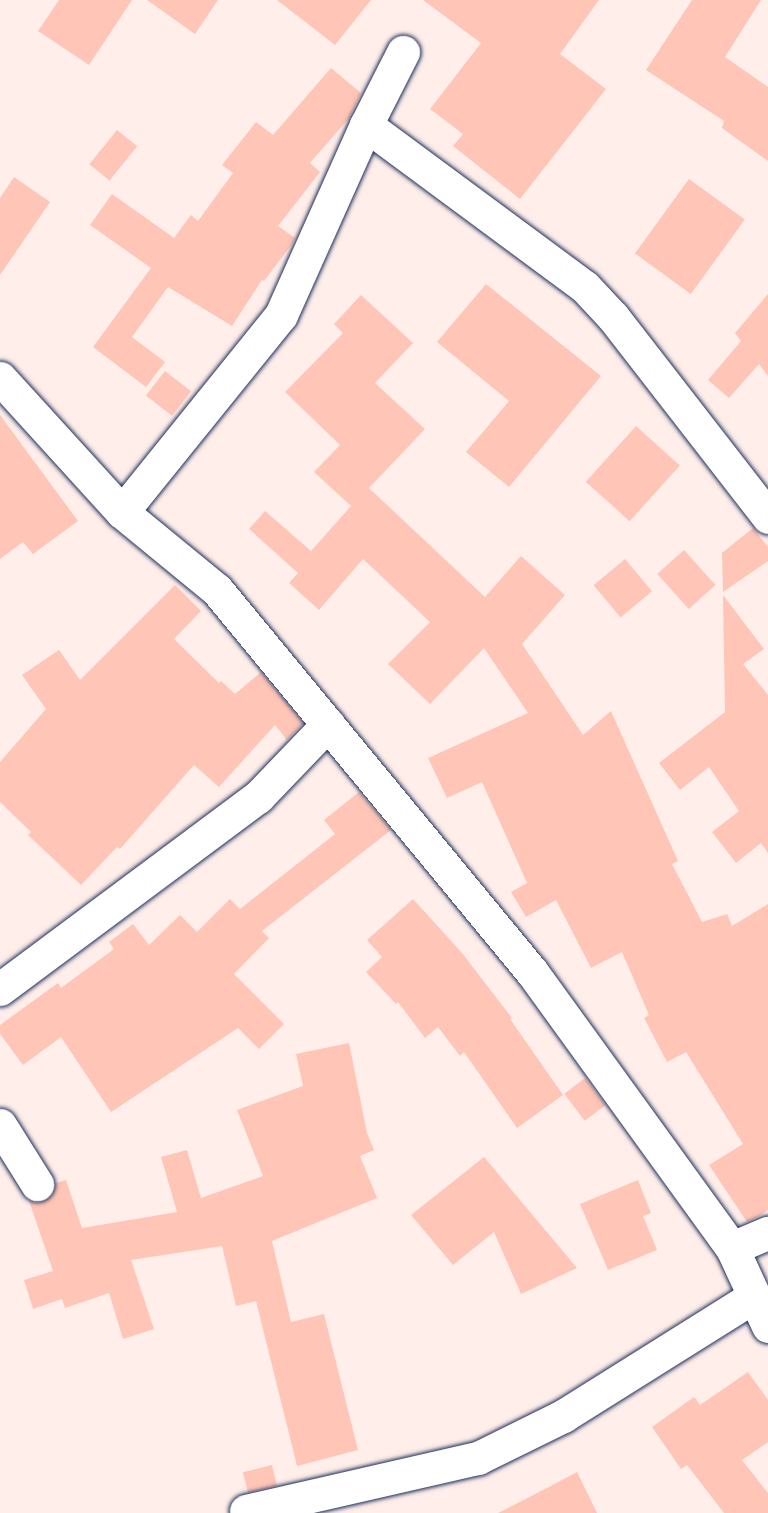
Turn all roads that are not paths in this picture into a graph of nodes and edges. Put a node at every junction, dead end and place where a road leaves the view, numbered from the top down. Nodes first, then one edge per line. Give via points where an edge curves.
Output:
1 (403, 52) dead end
2 (366, 125) junction
3 (0, 378) edge
4 (122, 512) junction
5 (768, 517) edge
6 (328, 724) junction
7 (0, 989) edge
8 (0, 1125) edge
9 (37, 1184) dead end
10 (768, 1233) edge
11 (732, 1248) junction
12 (753, 1297) junction
13 (768, 1326) edge
14 (246, 1511) dead end

1 - 2 street
2 - 4 street via 281,315
2 - 5 street via 585,287 613,317
3 - 4 street
4 - 6 street via 217,590
6 - 7 street via 258,797
6 - 11 street via 570,1022
8 - 9 street
10 - 11 street
11 - 12 street
12 - 13 street
12 - 14 street via 563,1416 478,1458

